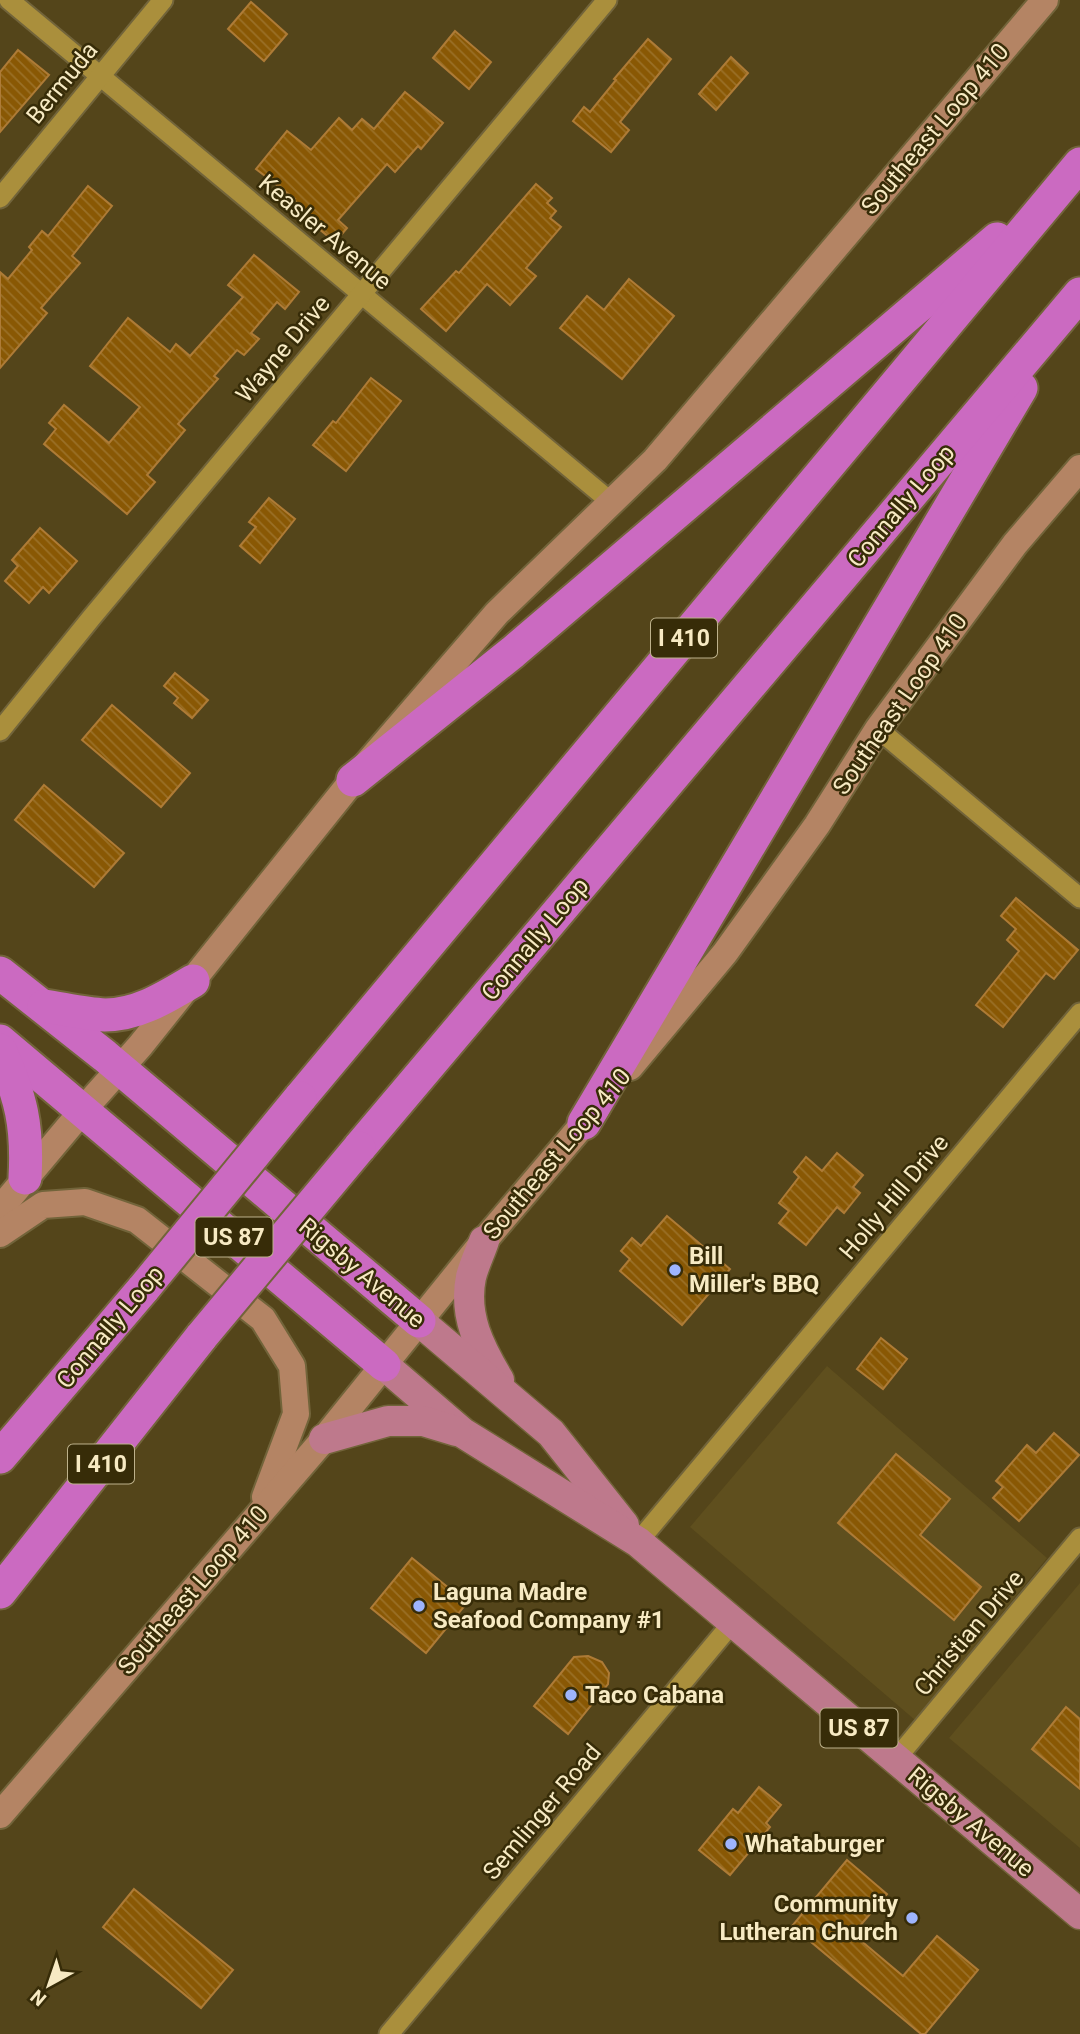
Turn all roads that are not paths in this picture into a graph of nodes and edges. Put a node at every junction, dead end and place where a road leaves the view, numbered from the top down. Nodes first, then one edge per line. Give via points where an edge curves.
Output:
1 (9, 0) edge
2 (163, 0) edge
3 (607, 0) edge
4 (1045, 0) edge
5 (100, 76) junction
6 (1074, 172) edge
7 (0, 198) edge
8 (361, 294) junction
9 (1075, 299) edge
10 (1080, 468) edge
11 (611, 502) junction
12 (878, 729) junction
13 (0, 731) edge
14 (353, 780) junction
15 (1080, 898) edge
16 (0, 973) edge
17 (193, 981) junction
18 (44, 1006) junction
19 (1080, 1013) edge
20 (0, 1041) edge
21 (0, 1050) edge
22 (120, 1069) junction
23 (83, 1110) junction
24 (584, 1123) junction
25 (25, 1178) junction
26 (0, 1209) edge
27 (0, 1234) edge
28 (484, 1241) junction
29 (419, 1321) junction
30 (384, 1365) junction
31 (507, 1396) junction
32 (463, 1433) junction
33 (324, 1439) junction
34 (0, 1457) edge
35 (258, 1515) junction
36 (1080, 1538) edge
37 (638, 1542) junction
38 (0, 1592) edge
39 (733, 1622) junction
40 (896, 1759) junction
41 (0, 1815) edge
42 (1080, 1914) edge
43 (389, 2034) edge

1 - 5 street, Keasler Avenue
2 - 5 street, Bermuda
3 - 8 street, Wayne Drive
4 - 11 main road, Southeast Loop 410 via 655,460
5 - 7 street, Bermuda
5 - 8 street, Keasler Avenue
6 - 14 highway via 513,652
6 - 34 highway, Connally Loop / I 410, bridge
8 - 11 street, Keasler Avenue
8 - 13 street, Wayne Drive
9 - 24 highway
9 - 38 highway, Connally Loop / I 410, bridge via 359,1147 202,1336
10 - 12 main road, Southeast Loop 410 via 1015,544
11 - 14 main road, Southeast Loop 410 via 497,613
12 - 15 street
12 - 24 main road, Southeast Loop 410 via 817,825 725,953
14 - 17 main road, Southeast Loop 410
16 - 18 highway, Rigsby Avenue / US 87
17 - 18 highway via 132,1011 107,1015
17 - 22 main road, Southeast Loop 410
18 - 22 highway, Rigsby Avenue / US 87
19 - 37 street, Holly Hill Drive
20 - 23 highway, Rigsby Avenue / US 87
21 - 25 highway via 22,1110 27,1143
22 - 23 main road, Southeast Loop 410
22 - 29 highway, Rigsby Avenue / US 87
23 - 25 main road, Southeast Loop 410
23 - 30 highway, Rigsby Avenue / US 87
24 - 28 main road, Southeast Loop 410
25 - 26 main road, Southeast Loop 410
27 - 35 main road via 43,1205 85,1202 137,1220 263,1318 292,1366 296,1414
28 - 29 main road, Southeast Loop 410
28 - 31 main road via 471,1278 471,1321
29 - 30 main road, Southeast Loop 410
29 - 31 main road, Rigsby Avenue / US 87
30 - 32 main road, Rigsby Avenue / US 87
30 - 33 main road, Southeast Loop 410
31 - 37 main road, Rigsby Avenue / US 87 via 551,1433
32 - 33 main road via 423,1422 388,1421
32 - 37 main road, Rigsby Avenue / US 87
33 - 35 main road, Southeast Loop 410
35 - 41 main road, Southeast Loop 410
36 - 40 street, Christian Drive
37 - 39 main road, Rigsby Avenue / US 87
39 - 40 main road, Rigsby Avenue / US 87
39 - 43 street, Semlinger Road
40 - 42 main road, Rigsby Avenue / US 87

